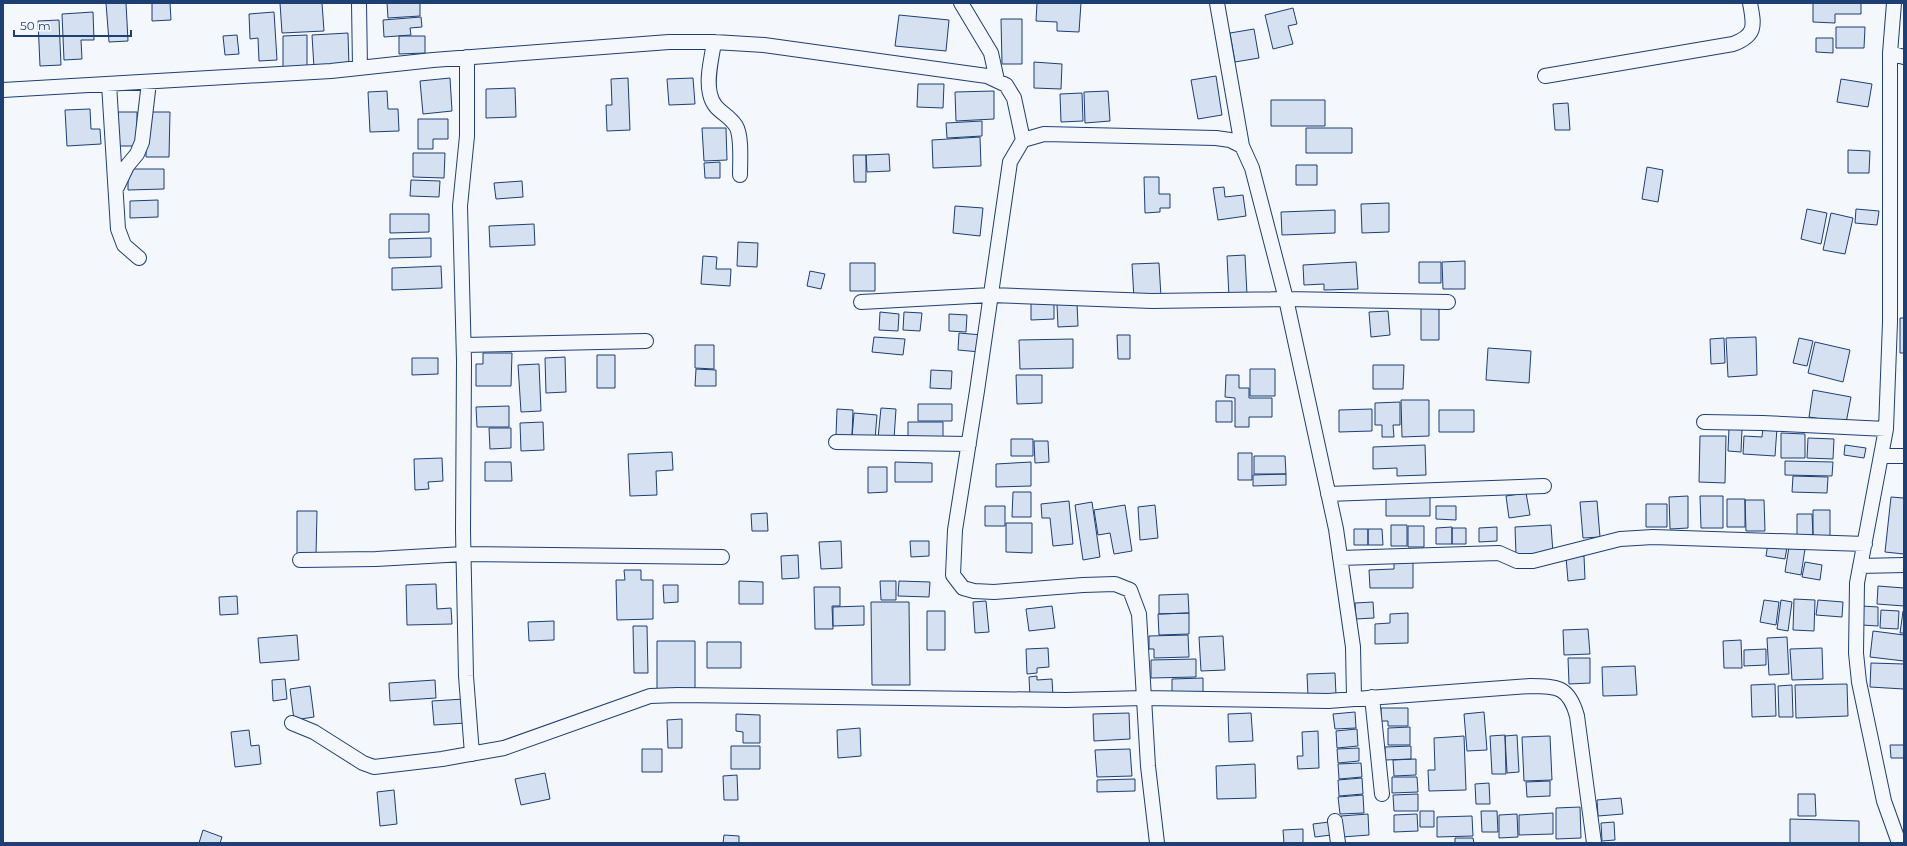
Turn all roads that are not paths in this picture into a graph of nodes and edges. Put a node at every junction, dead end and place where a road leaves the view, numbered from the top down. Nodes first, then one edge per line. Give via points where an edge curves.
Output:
1 (359, 3) edge
2 (961, 3) edge
3 (1217, 3) edge
4 (1750, 3) edge
5 (1894, 3) edge
6 (714, 42) junction
7 (1890, 53) junction
8 (467, 57) junction
9 (1904, 57) edge
10 (360, 68) junction
11 (1545, 76) dead end
12 (997, 80) junction
13 (149, 82) junction
14 (110, 84) junction
15 (3, 90) edge
16 (1023, 140) junction
17 (1242, 146) junction
18 (740, 175) dead end
19 (116, 189) junction
20 (139, 258) dead end
21 (991, 296) junction
22 (1286, 300) junction
23 (861, 302) dead end
24 (1448, 302) dead end
25 (646, 340) dead end
26 (464, 345) junction
27 (1704, 422) dead end
28 (1886, 429) junction
29 (836, 442) dead end
30 (969, 444) junction
31 (1882, 456) junction
32 (1904, 456) edge
33 (1544, 486) dead end
34 (1328, 494) junction
35 (1864, 544) junction
36 (464, 554) junction
37 (722, 557) dead end
38 (1340, 558) junction
39 (300, 560) dead end
40 (1904, 565) edge
41 (1860, 566) junction
42 (1372, 697) junction
43 (1144, 698) junction
44 (1354, 698) junction
45 (292, 723) dead end
46 (472, 754) junction
47 (1382, 794) dead end
48 (1335, 821) dead end
49 (1156, 843) edge
50 (1338, 843) edge
51 (1594, 843) edge
52 (1899, 843) edge

1 - 10 street
2 - 12 street via 991,53
3 - 17 street
4 - 11 street via 1752,29 1746,39 1734,44
5 - 7 street
6 - 8 street via 670,42
6 - 12 street via 764,45 987,76
6 - 18 street via 709,93 715,108 737,128 740,143
7 - 9 street
7 - 28 street via 1890,322
8 - 10 street
8 - 26 street via 467,136 460,206
10 - 13 street
12 - 16 street via 1006,85 1014,98
13 - 14 street
13 - 19 street via 142,142
14 - 15 street
14 - 19 street
16 - 17 street via 1044,134 1216,138 1230,140
16 - 21 street via 1010,162
17 - 22 street via 1252,168
19 - 20 street via 118,229 124,245
21 - 22 street via 1152,301
21 - 23 street
21 - 30 street
22 - 24 street
22 - 34 street
25 - 26 street
26 - 36 street
27 - 28 street
28 - 31 street
29 - 30 street
30 - 43 street via 955,530 953,575 964,588 974,591 994,592 1102,584 1115,584 1130,590 1140,614
31 - 32 street
31 - 35 street
33 - 34 street
34 - 38 street
35 - 38 street via 1653,537 1620,539 1533,560 1517,561 1499,553
35 - 41 street
36 - 37 street
36 - 39 street
36 - 46 street via 466,676
38 - 44 street via 1353,647
40 - 41 street
41 - 52 street via 1857,584 1856,653 1859,682 1884,801
42 - 44 street
42 - 47 street
42 - 51 street via 1530,686 1549,686 1562,690 1573,701 1577,716
43 - 44 street via 1328,701
43 - 46 street via 1066,700 650,696 504,748
43 - 49 street
45 - 46 street via 314,732 363,763 374,767
48 - 50 street

